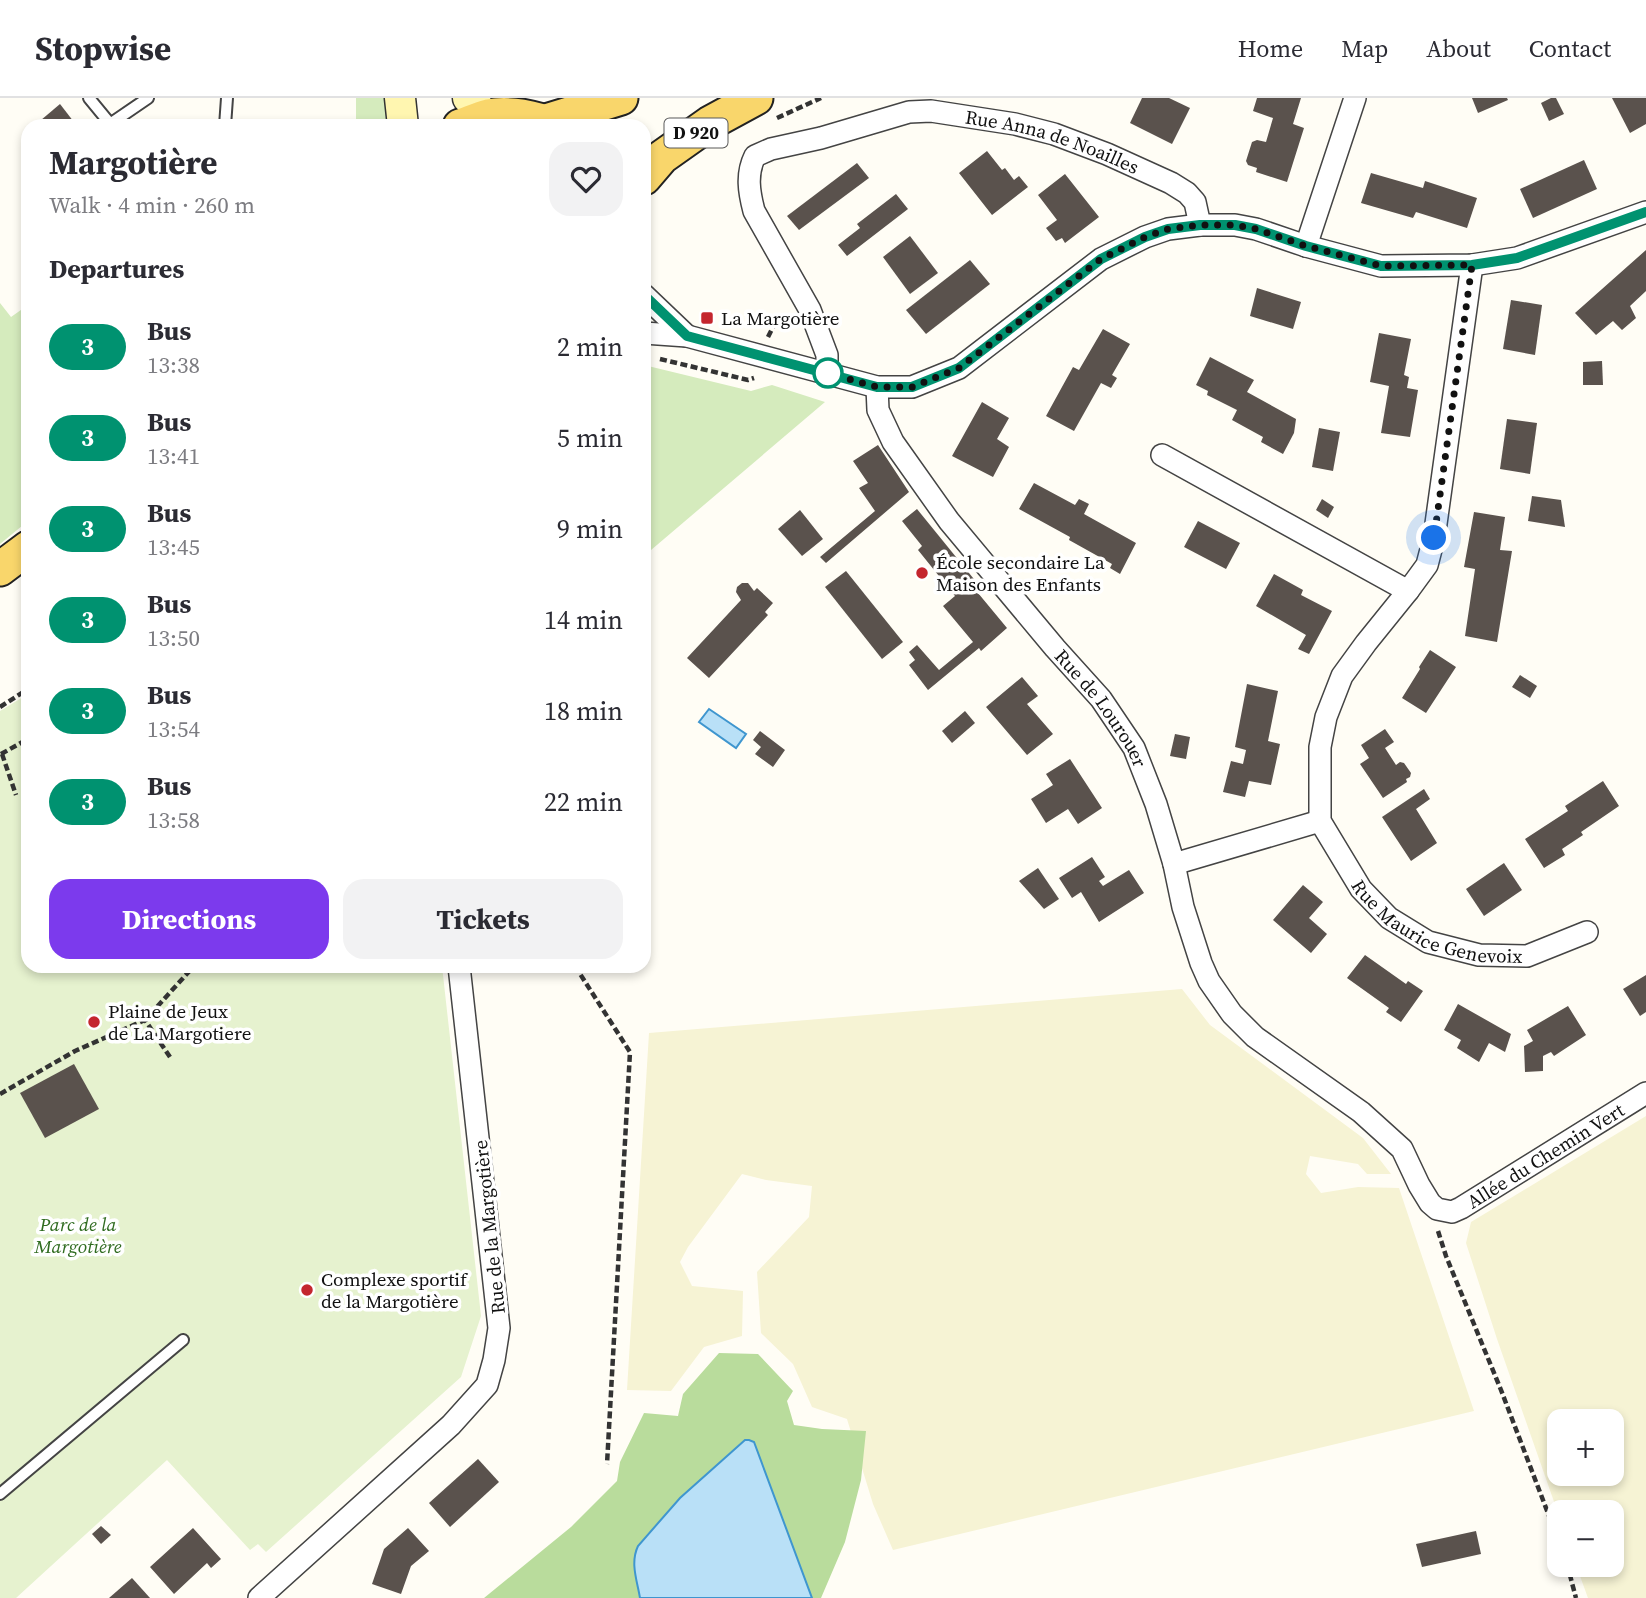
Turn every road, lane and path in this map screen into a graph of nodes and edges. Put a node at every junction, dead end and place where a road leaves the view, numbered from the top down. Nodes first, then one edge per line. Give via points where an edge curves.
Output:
1 (89, 98) edge
2 (148, 98) edge
3 (227, 98) edge
4 (400, 98) edge
5 (621, 98) edge
6 (756, 98) edge
7 (1355, 98) edge
8 (472, 113) edge
9 (106, 119) edge
10 (119, 119) edge
11 (226, 119) edge
12 (402, 119) edge
13 (532, 119) edge
14 (564, 119) edge
15 (651, 170) edge
16 (1646, 212) edge
17 (1200, 225) junction
18 (1306, 246) junction
19 (1472, 265) junction
20 (651, 302) edge
21 (651, 333) edge
22 (687, 336) junction
23 (827, 373) junction
24 (877, 387) junction
25 (1161, 455) dead end
26 (1408, 591) junction
27 (21, 694) edge
28 (0, 707) edge
29 (21, 743) edge
30 (1, 754) edge
31 (16, 795) dead end
32 (1320, 821) junction
33 (1174, 864) junction
34 (1587, 932) dead end
35 (188, 973) edge
36 (460, 973) edge
37 (579, 973) edge
38 (145, 1020) junction
39 (170, 1057) dead end
40 (1646, 1093) edge
41 (0, 1094) edge
42 (1442, 1211) junction
43 (183, 1340) dead end
44 (607, 1464) dead end
45 (0, 1494) edge
46 (1547, 1511) edge
47 (1570, 1577) edge
48 (259, 1598) edge
49 (1576, 1598) edge

1 - 9 lane
2 - 10 lane
3 - 11 lane
4 - 12 street
5 - 14 main road
6 - 15 main road, D 920 via 710,123
7 - 18 street
8 - 13 main road
16 - 19 street via 1517,258
17 - 18 street via 1256,229
17 - 23 street, Rue Anna de Noailles via 1195,202 1171,183 1054,134 1015,124 909,112 771,149 755,156 750,165 750,197 810,310 827,355
17 - 24 street via 1168,229 1101,259 959,368 912,387
18 - 19 street via 1381,266
19 - 26 street via 1434,538 1427,565
20 - 22 street
21 - 22 street
22 - 23 street
23 - 24 street
24 - 33 street, Rue de Lourouer via 878,410 894,442 949,521 1101,699 1134,748
25 - 26 street
26 - 32 street via 1342,676 1325,717 1320,747
27 - 28 path
29 - 30 path
30 - 31 path
32 - 33 street
32 - 34 street, Rue Maurice Genevoix via 1361,888 1390,918 1428,942 1479,955 1527,956
33 - 42 street, Rue de Lourouer via 1201,963 1232,1014 1255,1037 1360,1112 1402,1149 1430,1203
35 - 38 path
36 - 48 street, Rue de la Margotière via 499,1328 487,1385 451,1425
37 - 44 path via 630,1052
38 - 39 path
38 - 41 path via 75,1051
40 - 42 street, Allée du Chemin Vert via 1461,1209
42 - 46 path via 1436,1223 1446,1256
43 - 45 lane
47 - 49 path

